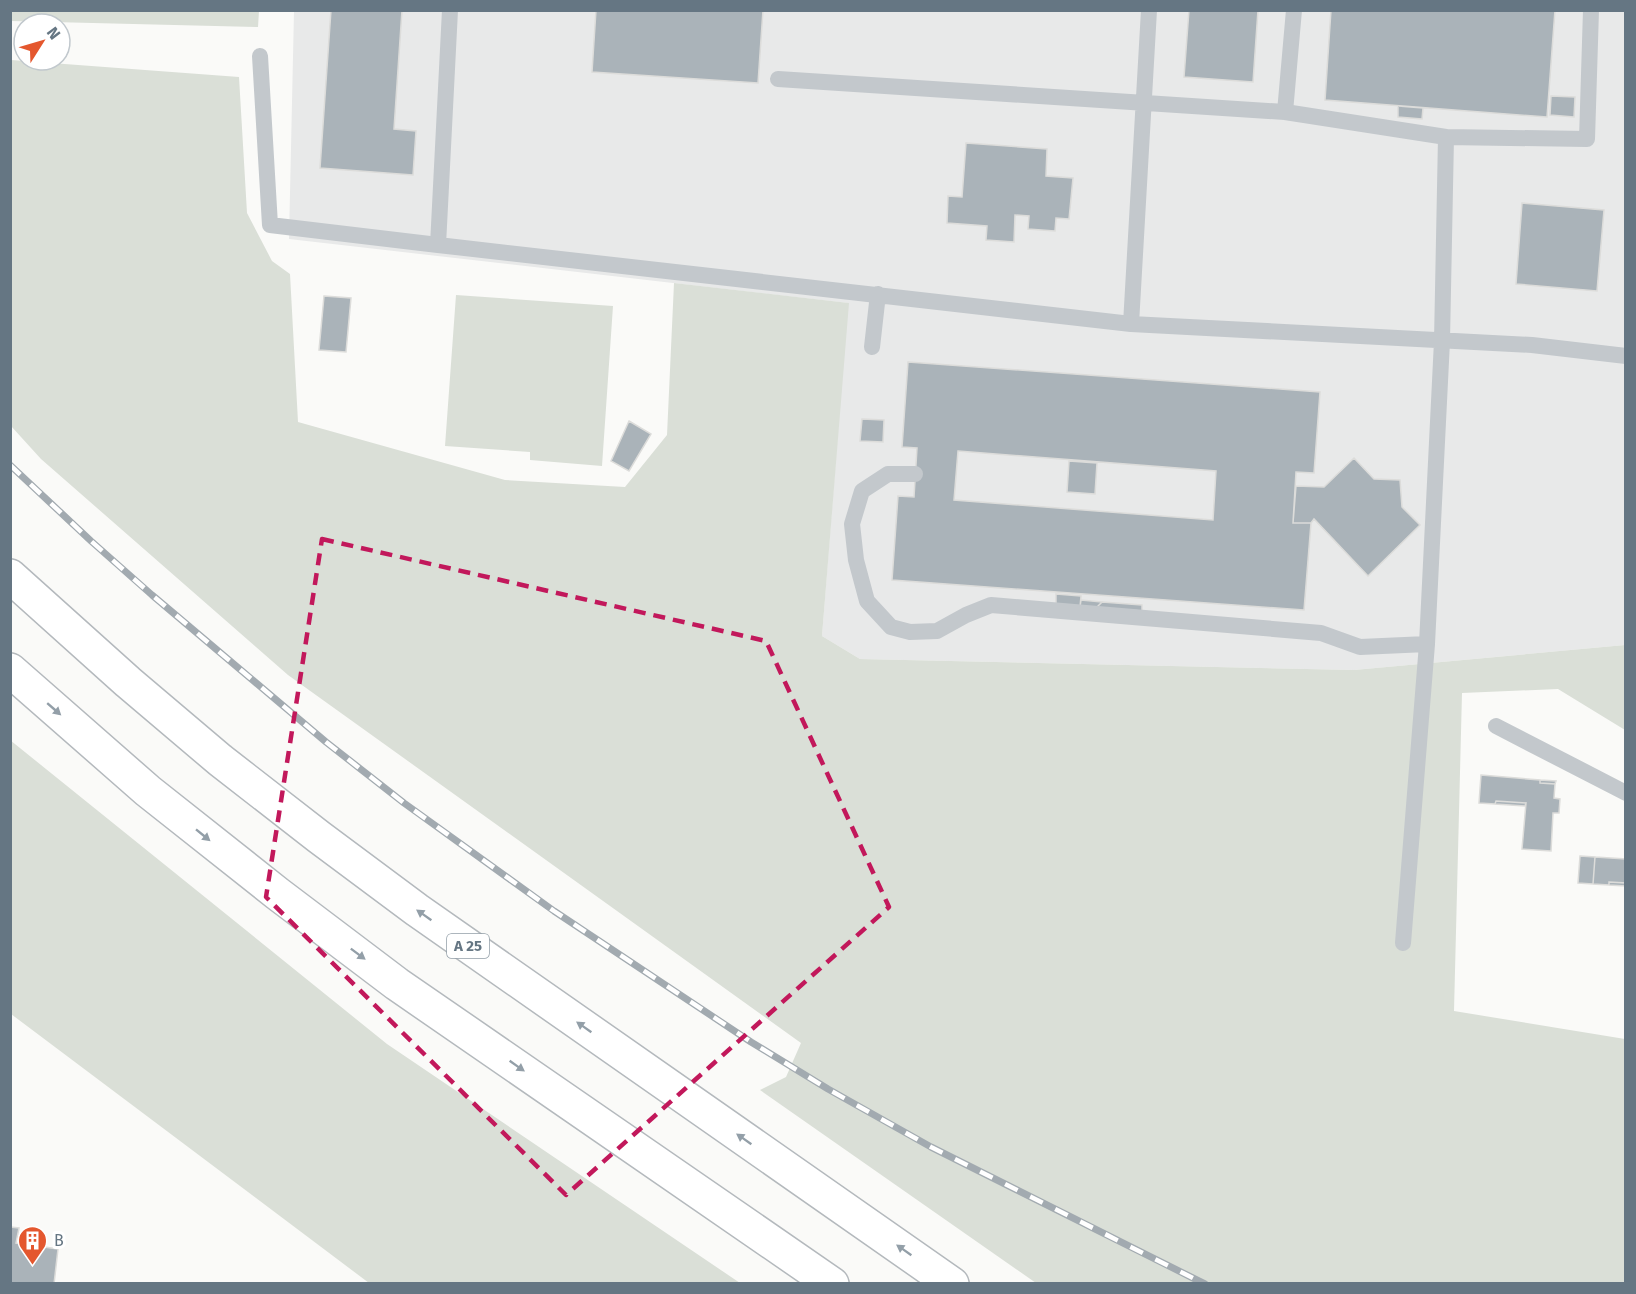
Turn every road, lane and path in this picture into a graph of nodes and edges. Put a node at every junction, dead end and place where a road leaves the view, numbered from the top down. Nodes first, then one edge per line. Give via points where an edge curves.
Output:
1 (450, 10) edge
2 (1149, 10) edge
3 (1294, 10) edge
4 (1591, 10) edge
5 (260, 56) dead end
6 (778, 79) dead end
7 (1144, 101) junction
8 (1285, 112) junction
9 (1446, 137) junction
10 (438, 245) junction
11 (878, 294) junction
12 (1131, 324) junction
13 (1442, 340) junction
14 (872, 347) dead end
15 (1626, 356) edge
16 (915, 474) dead end
17 (10, 576) edge
18 (1427, 644) junction
19 (10, 670) edge
20 (1496, 726) dead end
21 (1626, 793) edge
22 (1403, 943) dead end
23 (832, 1284) edge
24 (952, 1284) edge

1 - 10 lane
2 - 7 lane
3 - 8 lane
4 - 9 lane via 1587,139
5 - 10 lane via 270,225
6 - 7 lane
7 - 8 lane
7 - 12 lane
8 - 9 lane
9 - 13 lane
10 - 11 lane
11 - 12 lane
11 - 14 lane
12 - 13 lane
13 - 15 lane
13 - 18 lane
16 - 18 lane via 888,474 862,491 852,524 867,601 891,627 910,632 937,631 991,605 1321,633 1360,647
24 -> 17 highway, A 25 via 427,917 328,843 220,760
18 - 22 lane
19 -> 23 highway via 148,791 370,963
20 - 21 lane

